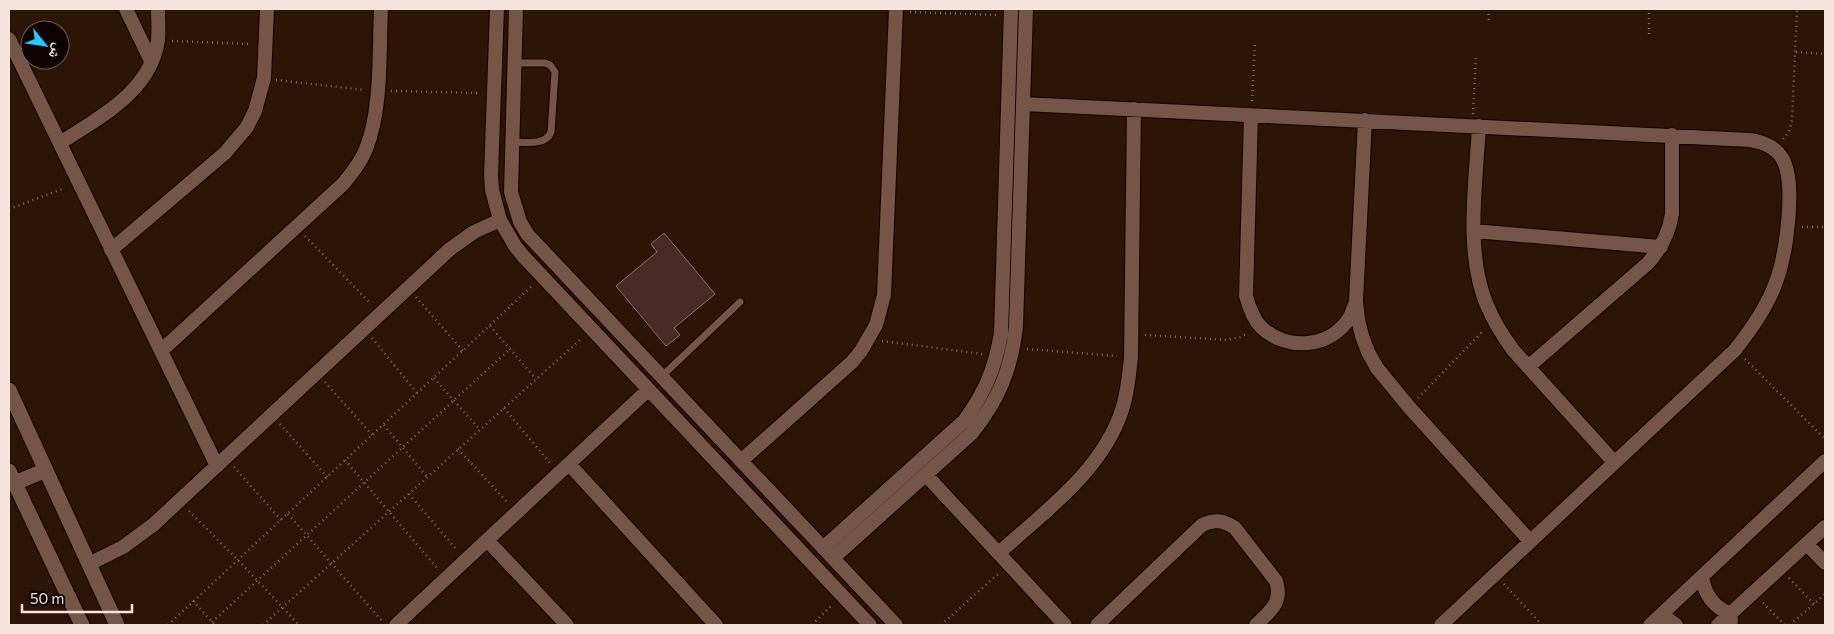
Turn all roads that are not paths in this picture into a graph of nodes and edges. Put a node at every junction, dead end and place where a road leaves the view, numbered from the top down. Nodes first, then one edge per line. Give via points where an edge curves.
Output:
1 (126, 9) edge
2 (158, 9) edge
3 (267, 9) edge
4 (381, 9) edge
5 (497, 9) edge
6 (516, 9) edge
7 (1026, 9) edge
8 (896, 10) edge
9 (1011, 12) edge
10 (9, 39) edge
11 (151, 61) junction
12 (514, 63) junction
13 (1023, 104) junction
14 (1134, 109) junction
15 (1251, 115) junction
16 (1365, 120) junction
17 (1476, 126) junction
18 (1672, 135) junction
19 (511, 142) junction
20 (60, 143) junction
21 (500, 220) junction
22 (1474, 231) junction
23 (1661, 247) junction
24 (112, 250) junction
25 (1356, 301) junction
26 (740, 302) dead end
27 (161, 352) junction
28 (1528, 367) junction
29 (661, 377) junction
30 (9, 390) edge
31 (648, 390) junction
32 (741, 461) junction
33 (1825, 461) edge
34 (221, 462) junction
35 (1614, 462) junction
36 (564, 469) junction
37 (46, 470) junction
38 (926, 475) junction
39 (12, 477) edge
40 (1825, 529) edge
41 (488, 540) junction
42 (1530, 541) junction
43 (1807, 544) junction
44 (828, 553) junction
45 (998, 554) junction
46 (1825, 563) edge
47 (89, 564) junction
48 (1702, 577) junction
49 (411, 620) edge
50 (1731, 620) edge
51 (1655, 621) edge
52 (82, 625) edge
53 (117, 625) edge
54 (396, 625) edge
55 (568, 625) edge
56 (716, 625) edge
57 (870, 625) edge
58 (896, 625) edge
59 (1065, 625) edge
60 (1098, 625) edge
61 (1256, 625) edge
62 (1441, 625) edge
63 (1676, 625) edge
64 (1718, 625) edge

1 - 11 street
2 - 11 street via 158,40
3 - 24 street via 264,78 255,111 247,126 225,153
4 - 27 street via 376,111 366,150 356,168 343,184
5 - 21 street via 491,175
6 - 12 street
7 - 13 street
8 - 32 street via 881,310 869,340 852,362
9 - 44 street via 1001,333 990,380 964,421
10 - 20 street
11 - 20 street via 135,89 123,100
12 - 19 street
12 - 19 lane via 545,63 555,72 549,136 542,141
13 - 14 street
13 - 38 street via 1016,327 1008,371 987,414 972,433
14 - 15 street
14 - 45 street via 1131,334 1129,383 1123,409 1099,456 1082,476
15 - 16 street
15 - 25 street via 1246,296 1251,312 1260,326 1274,337 1290,343 1307,344 1338,330 1350,317
16 - 17 street
16 - 25 street
17 - 18 street
17 - 22 street
18 - 23 street via 1672,214
18 - 35 street via 1762,142 1781,156 1789,179 1784,254 1766,305 1735,350
19 - 29 street via 511,192 517,214 528,235
20 - 24 street
21 - 31 street via 515,246
21 - 34 street via 461,240
22 - 23 street
22 - 28 street via 1474,255 1486,303 1513,350
23 - 28 street via 1647,264
24 - 27 street
25 - 42 street via 1360,327 1377,368
26 - 29 lane
27 - 34 street
28 - 35 street
29 - 32 street
30 - 37 street
31 - 36 street
31 - 57 street
32 - 44 street
33 - 48 street
34 - 47 street via 138,536
35 - 42 street
36 - 41 street
36 - 56 street
37 - 39 street
37 - 47 street
38 - 44 street
38 - 45 street
39 - 52 street
40 - 43 street
41 - 49 street via 446,578
41 - 55 street
42 - 62 street
43 - 46 street
43 - 50 street via 1753,593
44 - 58 street
45 - 59 street
47 - 53 street
48 - 50 street via 1708,596
48 - 51 street
49 - 54 street
50 - 64 street
51 - 63 street via 1669,620
60 - 61 street via 1202,525 1219,520 1235,528 1276,580 1276,604

